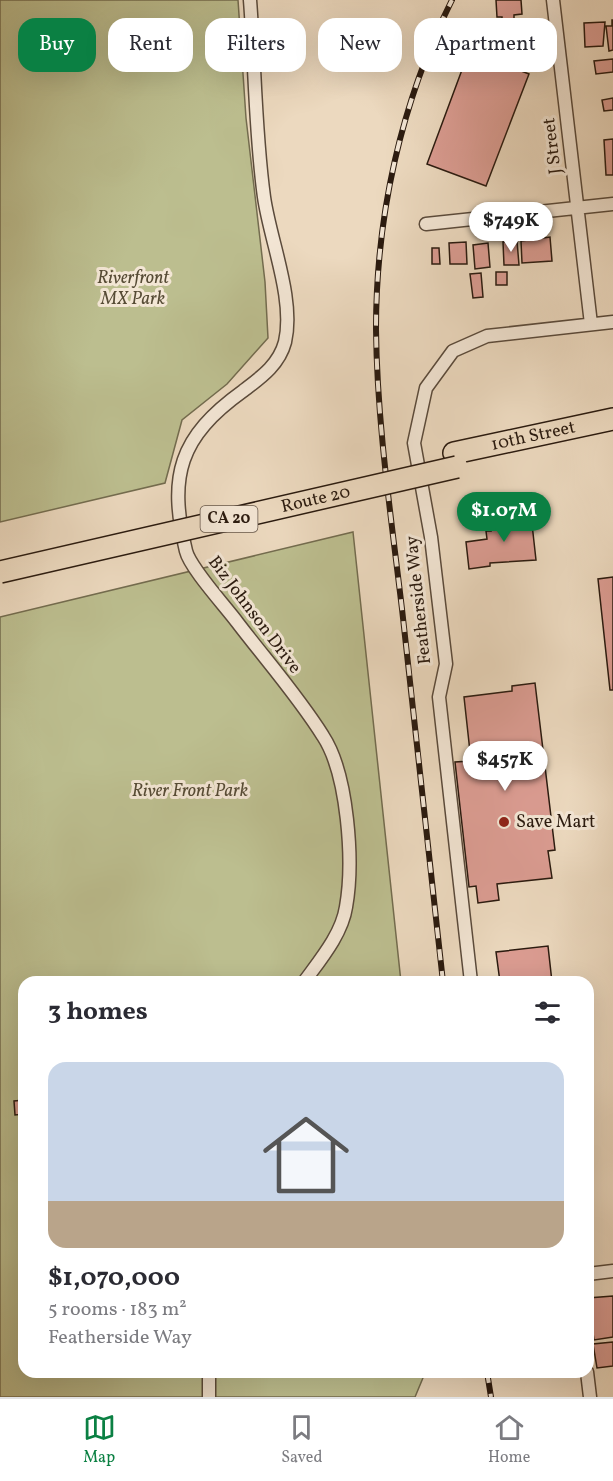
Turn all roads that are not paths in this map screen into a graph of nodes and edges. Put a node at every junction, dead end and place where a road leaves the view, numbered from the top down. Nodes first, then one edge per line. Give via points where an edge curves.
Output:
1 (250, 0) edge
2 (553, 0) edge
3 (613, 204) edge
4 (578, 208) junction
5 (426, 224) dead end
6 (613, 322) edge
7 (591, 324) junction
8 (613, 418) edge
9 (613, 433) edge
10 (456, 460) junction
11 (0, 557) edge
12 (0, 572) edge
13 (308, 976) edge
14 (470, 976) edge
15 (613, 1271) edge
16 (594, 1273) edge
17 (209, 1378) edge
18 (588, 1378) edge
19 (209, 1397) edge
20 (590, 1397) edge

1 - 13 street, Biz Johnson Drive via 262,181 282,283 285,342 268,371 210,417 191,441 183,457 177,509 187,556 325,737 340,773 349,837 346,908 330,945
2 - 4 street, J Street
3 - 4 street
4 - 5 street
4 - 7 street, J Street
6 - 7 street, Featherside Way
7 - 14 street, Featherside Way via 487,336 453,351 426,388 418,414 414,443 431,537 446,664 439,697
8 - 10 highway, 10th Street / CA 20
9 - 10 highway, 10th Street / CA 20
10 - 11 highway, Route 20 / CA 20
10 - 12 highway, Route 20 / CA 20, bridge
15 - 16 street
17 - 19 street
18 - 20 street

